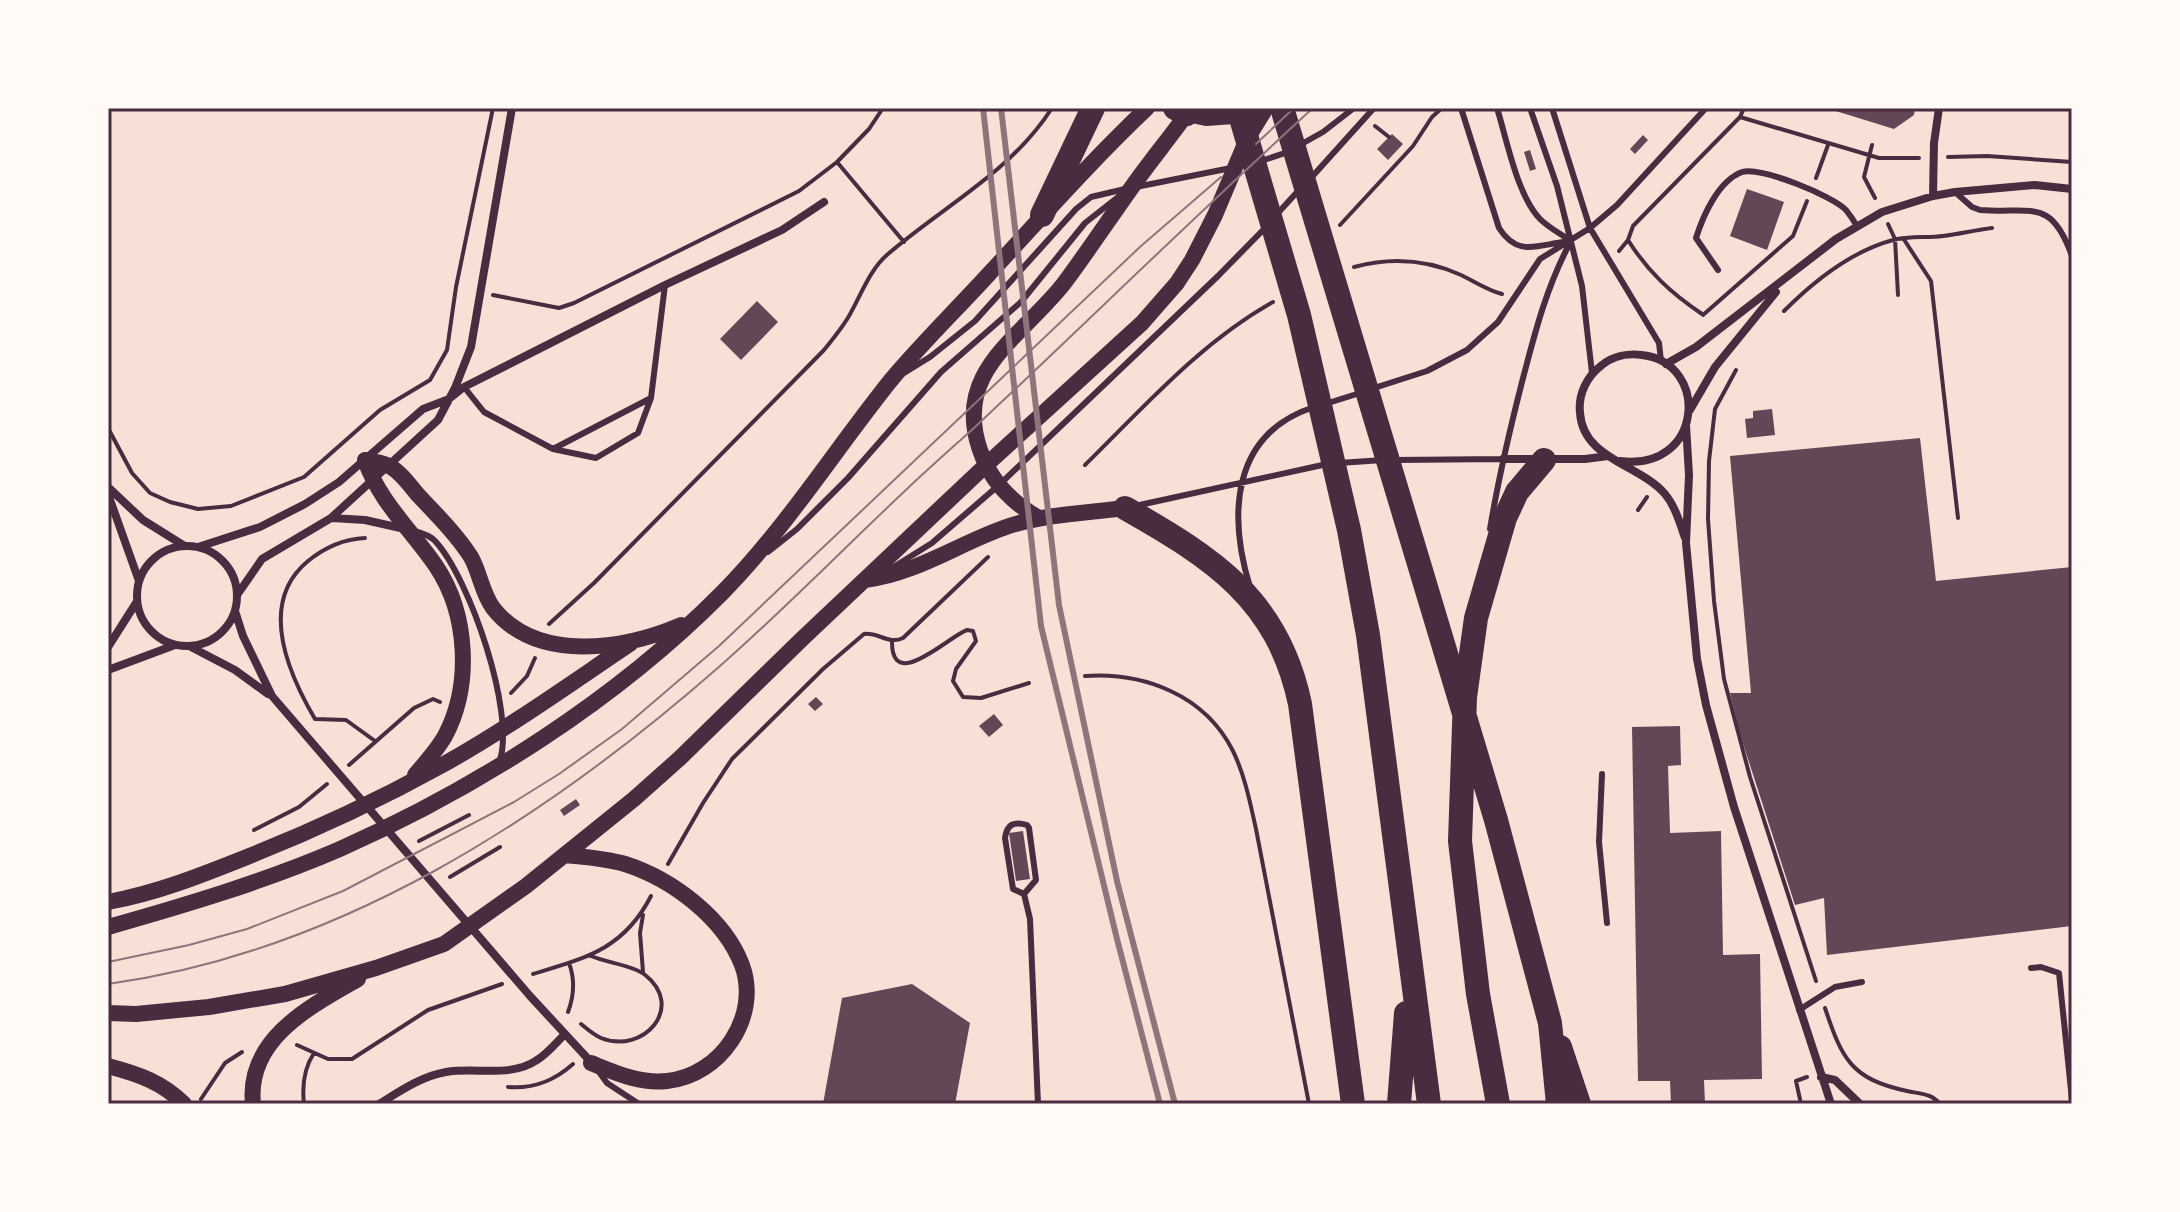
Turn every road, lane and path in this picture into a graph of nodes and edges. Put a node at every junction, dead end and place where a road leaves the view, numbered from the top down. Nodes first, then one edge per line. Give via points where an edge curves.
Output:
1 (493, 108) edge
2 (512, 108) edge
3 (883, 108) edge
4 (1052, 108) edge
5 (1093, 108) edge
6 (1147, 108) edge
7 (1354, 108) edge
8 (1374, 108) edge
9 (1442, 108) edge
10 (1461, 108) edge
11 (1497, 108) edge
12 (1530, 108) edge
13 (1552, 108) edge
14 (1706, 108) edge
15 (1744, 108) edge
16 (1939, 108) edge
17 (1262, 109) edge
18 (1184, 110) edge
19 (1740, 117) junction
20 (1381, 130) dead end
21 (1389, 137) dead end
22 (1829, 144) junction
23 (1872, 145) dead end
24 (1870, 155) junction
25 (1934, 158) junction
26 (837, 162) junction
27 (2072, 162) edge
28 (1233, 167) junction
29 (1131, 188) junction
30 (2072, 189) edge
31 (1811, 191) junction
32 (1955, 192) junction
33 (1933, 196) junction
34 (824, 202) dead end
35 (1882, 212) junction
36 (1042, 215) junction
37 (1857, 226) junction
38 (1999, 226) dead end
39 (1590, 228) junction
40 (1333, 232) dead end
41 (1903, 238) junction
42 (1895, 239) junction
43 (1571, 241) junction
44 (904, 242) junction
45 (2072, 256) edge
46 (1718, 270) dead end
47 (1784, 282) junction
48 (665, 285) junction
49 (456, 287) junction
50 (481, 292) junction
51 (1898, 295) dead end
52 (1703, 315) junction
53 (1776, 319) dead end
54 (1721, 328) junction
55 (1735, 342) junction
56 (1664, 362) junction
57 (1592, 373) junction
58 (889, 383) junction
59 (464, 387) junction
60 (651, 398) junction
61 (449, 399) junction
62 (1689, 412) junction
63 (1686, 425) junction
64 (108, 428) edge
65 (553, 449) junction
66 (1608, 456) junction
67 (1503, 459) junction
68 (365, 460) junction
69 (1544, 460) junction
70 (1620, 461) junction
71 (390, 466) junction
72 (985, 466) junction
73 (372, 481) junction
74 (1243, 481) junction
75 (999, 485) junction
76 (108, 487) edge
77 (108, 494) edge
78 (1125, 508) junction
79 (331, 518) junction
80 (1039, 518) junction
81 (1958, 518) dead end
82 (407, 529) junction
83 (375, 538) dead end
84 (1686, 543) junction
85 (184, 546) junction
86 (198, 547) junction
87 (999, 548) dead end
88 (739, 574) junction
89 (865, 580) junction
90 (139, 581) junction
91 (237, 595) junction
92 (137, 602) junction
93 (1255, 602) junction
94 (235, 611) junction
95 (1476, 618) junction
96 (694, 619) junction
97 (541, 641) junction
98 (892, 641) junction
99 (631, 643) junction
100 (175, 645) junction
101 (108, 647) edge
102 (190, 647) junction
103 (108, 670) edge
104 (1085, 676) dead end
105 (1029, 683) dead end
106 (272, 696) junction
107 (500, 699) junction
108 (455, 708) junction
109 (315, 719) junction
110 (503, 727) junction
111 (323, 728) dead end
112 (375, 741) junction
113 (498, 765) junction
114 (340, 773) dead end
115 (1602, 774) dead end
116 (409, 782) junction
117 (328, 783) dead end
118 (469, 815) dead end
119 (278, 819) dead end
120 (419, 841) dead end
121 (500, 847) dead end
122 (565, 855) junction
123 (668, 864) dead end
124 (450, 877) dead end
125 (654, 890) dead end
126 (1024, 894) junction
127 (108, 902) edge
128 (644, 911) junction
129 (1607, 923) dead end
130 (108, 927) edge
131 (591, 956) junction
132 (569, 963) junction
133 (1410, 966) junction
134 (376, 968) junction
135 (2031, 968) dead end
136 (643, 972) junction
137 (527, 976) dead end
138 (512, 981) dead end
139 (1862, 982) dead end
140 (1821, 996) junction
141 (560, 1003) dead end
142 (1799, 1010) junction
143 (568, 1012) junction
144 (108, 1013) edge
145 (1550, 1023) junction
146 (564, 1035) junction
147 (288, 1043) dead end
148 (251, 1049) dead end
149 (314, 1052) junction
150 (2070, 1054) edge
151 (591, 1063) junction
152 (108, 1066) edge
153 (1821, 1077) junction
154 (2072, 1100) edge
155 (184, 1104) edge
156 (195, 1104) edge
157 (253, 1104) edge
158 (304, 1104) edge
159 (379, 1104) edge
160 (639, 1104) edge
161 (1038, 1104) edge
162 (1309, 1104) edge
163 (1353, 1104) edge
164 (1399, 1104) edge
165 (1429, 1104) edge
166 (1498, 1104) edge
167 (1558, 1104) edge
168 (1579, 1104) edge
169 (1831, 1104) edge
170 (1860, 1104) edge
171 (1940, 1104) edge

1 - 49 path
2 - 50 street
3 - 26 path
4 - 44 path via 996,172
5 - 36 highway
6 - 36 main road
7 - 28 lane via 1285,154
8 - 75 lane via 1218,276
9 - 40 path
10 - 43 lane via 1504,236 1523,248
11 - 43 lane via 1532,208
12 - 43 lane
13 - 39 lane
14 - 39 lane
15 - 19 path
16 - 25 street
17 - 18 main road via 1206,118
17 - 28 main road
17 - 133 highway via 1299,315 1368,635
17 - 145 highway via 1496,820
18 - 29 main road
19 - 22 path
19 - 52 path via 1629,233 1628,240 1653,275
20 - 21 path
22 - 24 path
22 - 31 path
23 - 24 path
24 - 25 path
24 - 35 path via 1864,177
25 - 27 path
25 - 33 street
26 - 44 path
26 - 50 path via 799,191 574,303 559,308
28 - 29 lane
28 - 72 main road via 1205,237 1169,293
29 - 58 lane via 1091,197 1076,209 975,321
29 - 72 main road via 1064,283 1001,351 976,388 973,416
29 - 88 lane via 1085,223 1021,302 941,372 797,529
30 - 32 street via 2035,185
31 - 37 lane via 1845,209
31 - 46 lane via 1766,173 1744,171 1729,180 1714,198 1696,238
31 - 52 path via 1793,236
32 - 33 street
32 - 45 lane via 1980,210 2042,212 2061,227
33 - 35 street
34 - 48 street via 782,230
35 - 37 street
35 - 42 path
36 - 58 main road
37 - 47 street
38 - 41 path
39 - 43 lane
39 - 56 lane via 1659,343
41 - 42 path
41 - 81 path via 1931,281
42 - 51 path
42 - 53 path via 1831,271
43 - 57 lane
43 - 67 lane via 1540,315
43 - 74 lane via 1540,259 1498,322 1449,360 1280,422 1248,461
44 - 97 path via 875,270 824,350 550,621
47 - 54 street
47 - 55 street
48 - 59 street
48 - 60 lane
49 - 50 path
49 - 64 path via 447,350 430,380 380,410 304,477 274,491 231,506 198,509 170,502 150,493 132,473
50 - 61 street via 467,361
52 - 54 path
54 - 56 street via 1684,356
55 - 62 street
55 - 140 path via 1746,352 1715,409 1709,461 1708,519 1724,679
56 - 57 street via 1647,355 1617,356
56 - 62 street via 1684,385
57 - 66 street via 1580,398 1582,425
58 - 88 main road via 789,518
59 - 61 street
59 - 65 lane via 484,412
60 - 65 lane
60 - 65 lane via 638,433 596,458
61 - 68 street via 423,409
61 - 71 street via 438,420
62 - 63 street
63 - 70 street via 1660,456
63 - 84 street
66 - 69 street
66 - 70 street
67 - 69 street
67 - 74 lane via 1360,460
67 - 95 lane
68 - 71 main road
68 - 73 main road
68 - 86 street via 305,504 260,527
69 - 95 highway via 1510,504
70 - 84 street via 1664,493
71 - 73 street
71 - 97 main road via 460,542 493,607
72 - 75 main road
72 - 89 main road
73 - 79 street
73 - 82 main road
74 - 78 lane
74 - 93 lane via 1239,546
75 - 80 main road
75 - 89 lane via 932,543
76 - 85 street via 143,520
77 - 90 street
78 - 80 main road
78 - 93 highway via 1196,551
79 - 82 street
79 - 91 street via 262,559
80 - 89 main road
82 - 107 lane via 435,541 453,566
82 - 108 main road via 455,604 463,646
83 - 109 path via 359,538 318,553 289,584 281,603 289,664
84 - 142 street via 1697,659 1709,718
85 - 86 street
85 - 90 street via 155,556
86 - 91 street via 226,564
87 - 98 path via 903,638
88 - 96 main road
89 - 122 main road via 680,758
90 - 92 street
91 - 94 street
92 - 100 street via 149,630
92 - 101 street
93 - 163 highway via 1284,651 1300,704
94 - 102 street via 218,636
94 - 106 street
95 - 166 highway via 1465,697 1460,841 1478,994
96 - 99 main road
96 - 113 main road via 617,686
97 - 99 main road
97 - 107 path via 527,676
98 - 105 path via 898,660 909,664 959,632 973,631 976,641 953,681 963,697 981,698
98 - 123 path via 864,634 789,702 732,759
99 - 110 main road
100 - 102 street
100 - 103 street
102 - 106 street
104 - 162 path via 1124,676 1172,690 1207,717 1233,752 1256,829
106 - 146 street
107 - 110 lane
108 - 112 path via 435,696
108 - 116 main road via 437,749
109 - 111 path
109 - 112 path via 346,720
110 - 113 lane
110 - 116 main road
112 - 114 path
113 - 130 main road via 339,849
115 - 129 lane via 1599,842
116 - 127 main road via 243,859 176,885
117 - 119 path
118 - 120 path
121 - 124 path
122 - 134 main road via 444,944
122 - 151 main road via 601,858 660,878 724,935 746,980 737,1031 707,1067 666,1082 641,1081
125 - 128 path
126 - 126 lane via 1036,880 1029,828 1011,824 1005,838 1013,889
126 - 161 lane via 1030,919
128 - 131 path via 628,931
128 - 136 path
131 - 132 path
131 - 136 path
132 - 137 path
132 - 143 path via 573,1000
133 - 164 highway
133 - 165 highway
134 - 144 main road via 239,1002
134 - 157 main road via 283,1027 263,1057
135 - 150 lane via 2059,973
136 - 143 path via 663,1002 658,1022 640,1037 601,1038
138 - 149 path via 428,1010 352,1059 328,1059
139 - 140 lane
140 - 142 lane
140 - 171 path via 1839,1048 1861,1075 1934,1097
141 - 143 path
142 - 153 street
145 - 167 highway
145 - 168 highway
146 - 151 street
146 - 159 street via 528,1065 444,1072
147 - 149 path
148 - 156 path via 225,1063
149 - 158 path via 308,1062
150 - 154 lane
151 - 160 lane via 607,1083
152 - 155 main road via 152,1080
153 - 169 street
153 - 170 street via 1835,1080

